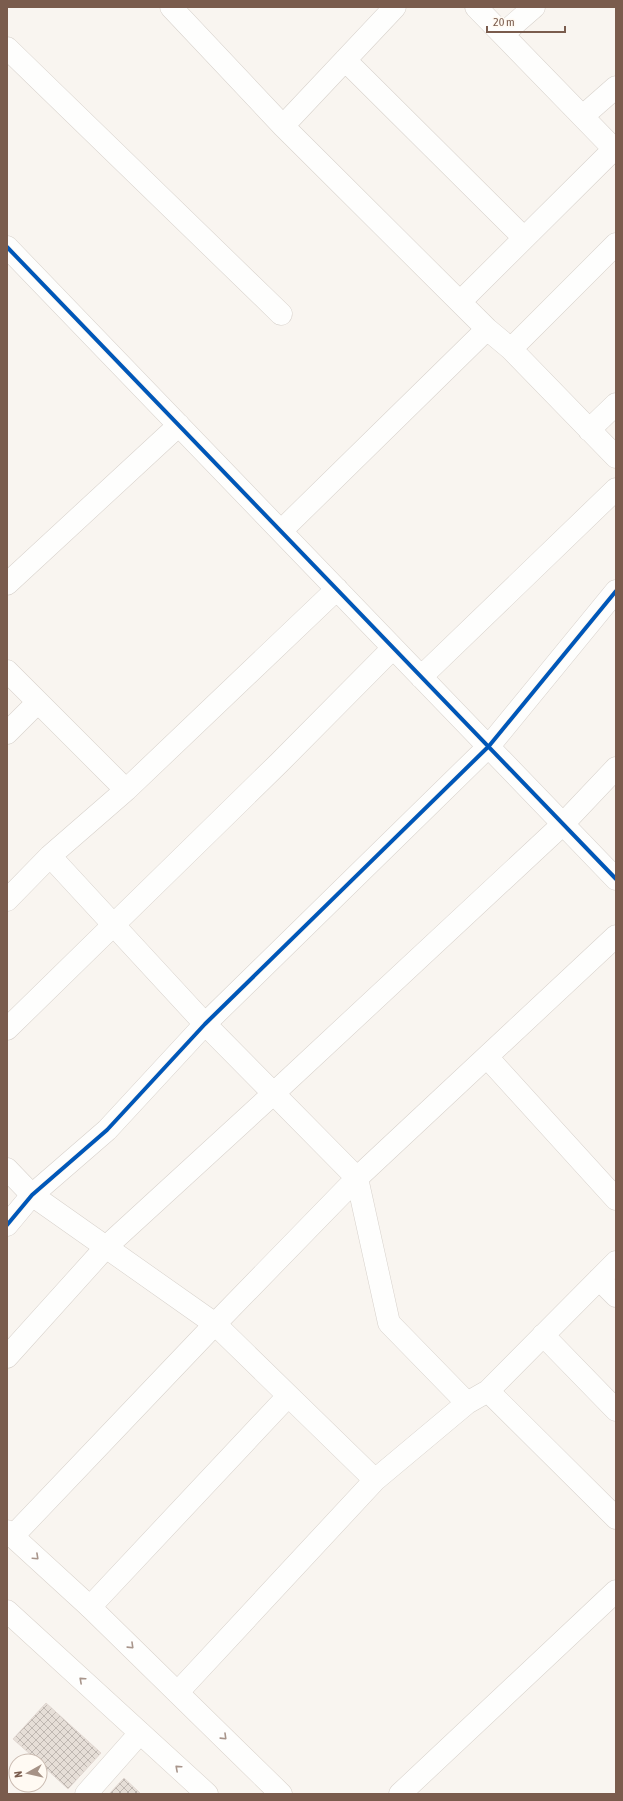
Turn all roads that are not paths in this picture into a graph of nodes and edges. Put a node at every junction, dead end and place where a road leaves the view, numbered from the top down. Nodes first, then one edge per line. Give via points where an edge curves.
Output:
1 (172, 7) edge
2 (395, 7) edge
3 (476, 7) edge
4 (534, 7) edge
5 (503, 34) junction
6 (7, 48) edge
7 (345, 60) junction
8 (616, 87) edge
9 (583, 116) junction
10 (283, 126) junction
11 (615, 150) edge
12 (524, 238) junction
13 (616, 244) edge
14 (7, 247) edge
15 (460, 302) junction
16 (281, 314) dead end
17 (487, 329) junction
18 (511, 349) junction
19 (616, 404) edge
20 (178, 425) junction
21 (590, 430) junction
22 (616, 457) edge
23 (616, 489) edge
24 (281, 531) junction
25 (7, 584) edge
26 (337, 589) junction
27 (616, 591) edge
28 (393, 648) junction
29 (7, 671) edge
30 (422, 677) junction
31 (38, 702) junction
32 (7, 733) edge
33 (489, 746) junction
34 (616, 768) edge
35 (126, 790) junction
36 (563, 824) junction
37 (50, 856) junction
38 (616, 879) edge
39 (7, 900) edge
40 (114, 925) junction
41 (616, 936) edge
42 (204, 1024) junction
43 (7, 1029) edge
44 (487, 1057) junction
45 (274, 1094) junction
46 (7, 1169) edge
47 (357, 1178) junction
48 (32, 1195) junction
49 (616, 1198) edge
50 (7, 1225) edge
51 (106, 1247) junction
52 (616, 1262) edge
53 (599, 1279) junction
54 (616, 1296) edge
55 (215, 1324) junction
56 (543, 1335) junction
57 (7, 1357) edge
58 (488, 1391) junction
59 (288, 1396) junction
60 (467, 1403) junction
61 (616, 1410) edge
62 (375, 1480) junction
63 (616, 1518) edge
64 (10, 1534) edge
65 (616, 1591) edge
66 (90, 1607) junction
67 (7, 1611) edge
68 (178, 1692) junction
69 (140, 1733) junction
70 (86, 1794) edge
71 (207, 1794) edge
72 (281, 1794) edge
73 (400, 1794) edge

1 - 10 street
2 - 7 street
3 - 5 street
4 - 5 street
5 - 9 street
6 - 16 street
7 - 10 street
7 - 12 street
8 - 9 street
9 - 11 street
10 - 15 street
11 - 12 street
12 - 15 street
13 - 18 street
14 - 20 street
15 - 17 street
17 - 18 street
17 - 24 street
18 - 21 street
19 - 21 street
20 - 24 street
20 - 25 street
21 - 22 street
23 - 30 street
24 - 26 street
26 - 28 street
26 - 35 street
27 - 33 street
28 - 30 street
28 - 40 street
29 - 31 street
30 - 33 street
31 - 32 street
31 - 35 street
33 - 36 street
33 - 42 street
34 - 36 street
35 - 37 street
36 - 38 street
36 - 45 street
37 - 39 street
37 - 40 street
40 - 42 street
40 - 43 street
41 - 44 street
42 - 45 street
42 - 48 street via 107,1130
44 - 47 street
44 - 49 street
45 - 47 street
45 - 51 street
46 - 48 street
47 - 55 street
47 - 60 street via 389,1323
48 - 50 street
48 - 51 street
51 - 55 street
51 - 57 street
52 - 53 street
53 - 54 street
53 - 56 street
55 - 59 street
55 - 64 street
56 - 58 street
56 - 61 street
58 - 60 street
58 - 63 street
59 - 62 street
59 - 66 street
60 - 62 street
62 - 68 street
64 -> 66 street
65 - 73 street
66 -> 68 street
69 -> 67 street
68 -> 72 street
69 - 70 street
71 -> 69 street

